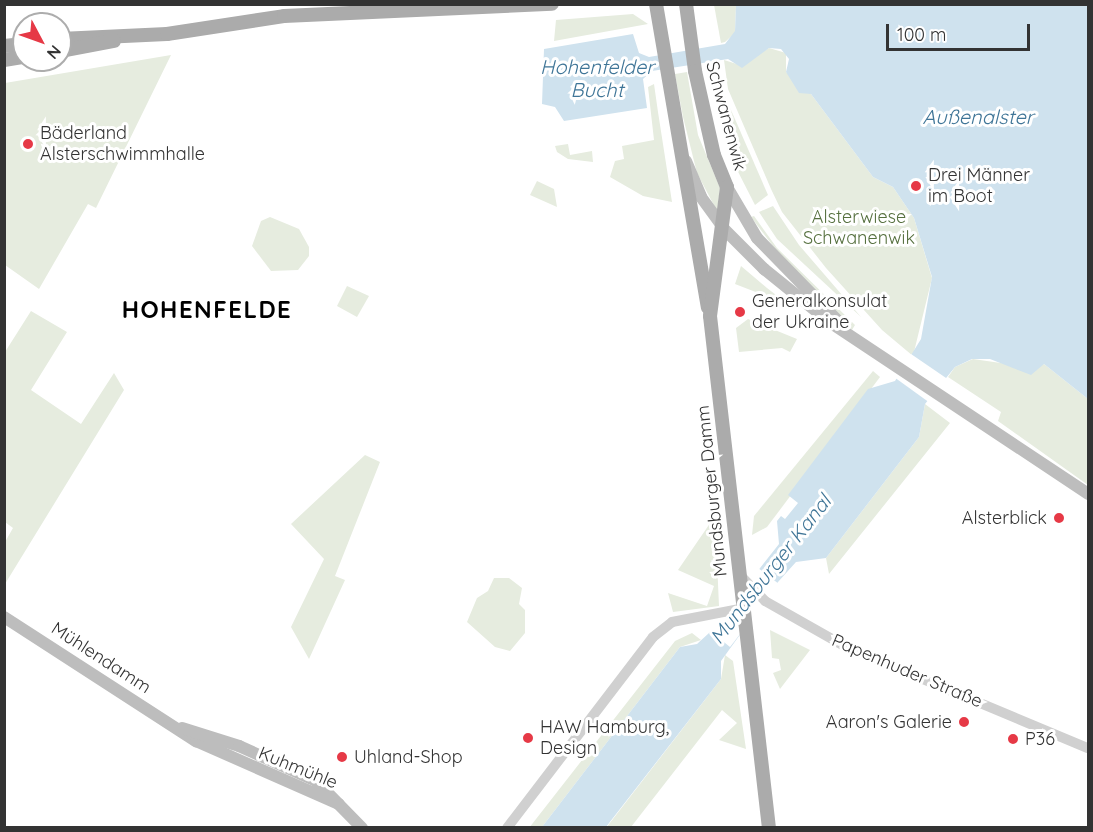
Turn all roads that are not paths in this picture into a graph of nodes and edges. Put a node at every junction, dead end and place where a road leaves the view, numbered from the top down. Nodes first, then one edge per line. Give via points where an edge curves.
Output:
1 (552, 4) edge
2 (656, 4) edge
3 (473, 5) edge
4 (513, 7) edge
5 (685, 8) edge
6 (131, 37) junction
7 (72, 39) edge
8 (72, 49) edge
9 (682, 148) junction
10 (727, 187) junction
11 (724, 229) junction
12 (710, 316) junction
13 (849, 334) junction
14 (1089, 494) edge
15 (742, 582) junction
16 (744, 608) junction
17 (4, 618) edge
18 (180, 727) junction
19 (1089, 748) edge
20 (259, 754) joint
21 (243, 765) joint
22 (339, 804) junction
23 (362, 828) edge
24 (507, 828) edge
25 (769, 828) edge

1 - 4 main road
2 - 9 main road, Schwanenwik
3 - 4 main road via 487,10
3 - 6 main road via 284,16
5 - 10 main road, Schwanenwik via 714,155
6 - 7 main road
6 - 8 main road
9 - 11 main road, Schwanenwik via 702,197
9 - 12 main road, Schwanenwik via 693,235
10 - 11 main road, Mundsburger Damm
10 - 13 main road, Schwanenwik via 757,238
11 - 12 main road, Mundsburger Damm
11 - 13 main road, Schwanenwik via 764,269
12 - 15 main road, Mundsburger Damm
13 - 14 main road, Schwanenwik
15 - 16 main road, Mundsburger Damm
15 - 19 street, Papenhuder Straße via 765,601 825,636
16 - 24 street via 672,622 653,637
16 - 25 main road, Mundsburger Damm
17 - 18 main road, Mühlendamm
18 - 20 main road, Mühlendamm
18 - 21 main road, Mühlendamm via 196,741
20 - 22 main road, Kuhmühle via 324,786
21 - 22 main road, Kuhmühle
22 - 23 main road, Kuhmühle

